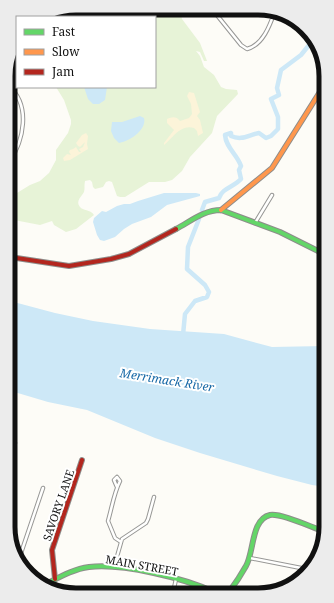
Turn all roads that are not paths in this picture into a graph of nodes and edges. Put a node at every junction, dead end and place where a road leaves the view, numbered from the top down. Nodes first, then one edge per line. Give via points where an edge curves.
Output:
1 (217, 15) edge
2 (273, 17) edge
3 (15, 92) edge
4 (319, 93) edge
5 (15, 151) edge
6 (272, 195) dead end
7 (221, 210) junction
8 (255, 223) junction
9 (319, 252) edge
10 (15, 258) edge
11 (82, 460) dead end
12 (117, 487) dead end
13 (43, 488) dead end
14 (154, 497) dead end
15 (319, 530) edge
16 (121, 542) junction
17 (21, 554) edge
18 (250, 558) junction
19 (114, 567) junction
20 (301, 568) dead end
21 (55, 579) junction
22 (176, 579) junction
23 (50, 582) edge
24 (174, 588) edge
25 (206, 588) edge
26 (232, 588) edge

1 - 2 street via 247,49 264,36
3 - 5 street via 20,100 23,119
4 - 7 street via 272,168
6 - 8 street
7 - 8 street
7 - 10 street via 202,214 130,254 111,259 69,266
8 - 9 street
11 - 21 street, SAVORY LANE via 52,550
12 - 16 street via 108,521 115,538
13 - 17 street
14 - 16 street via 146,523
15 - 18 street via 280,516 268,516 257,526
16 - 19 street
18 - 20 street
18 - 26 street
19 - 21 street, MAIN STREET via 89,567
19 - 22 street, MAIN STREET
21 - 23 street, MAIN STREET
22 - 24 street
22 - 25 street, MAIN STREET

